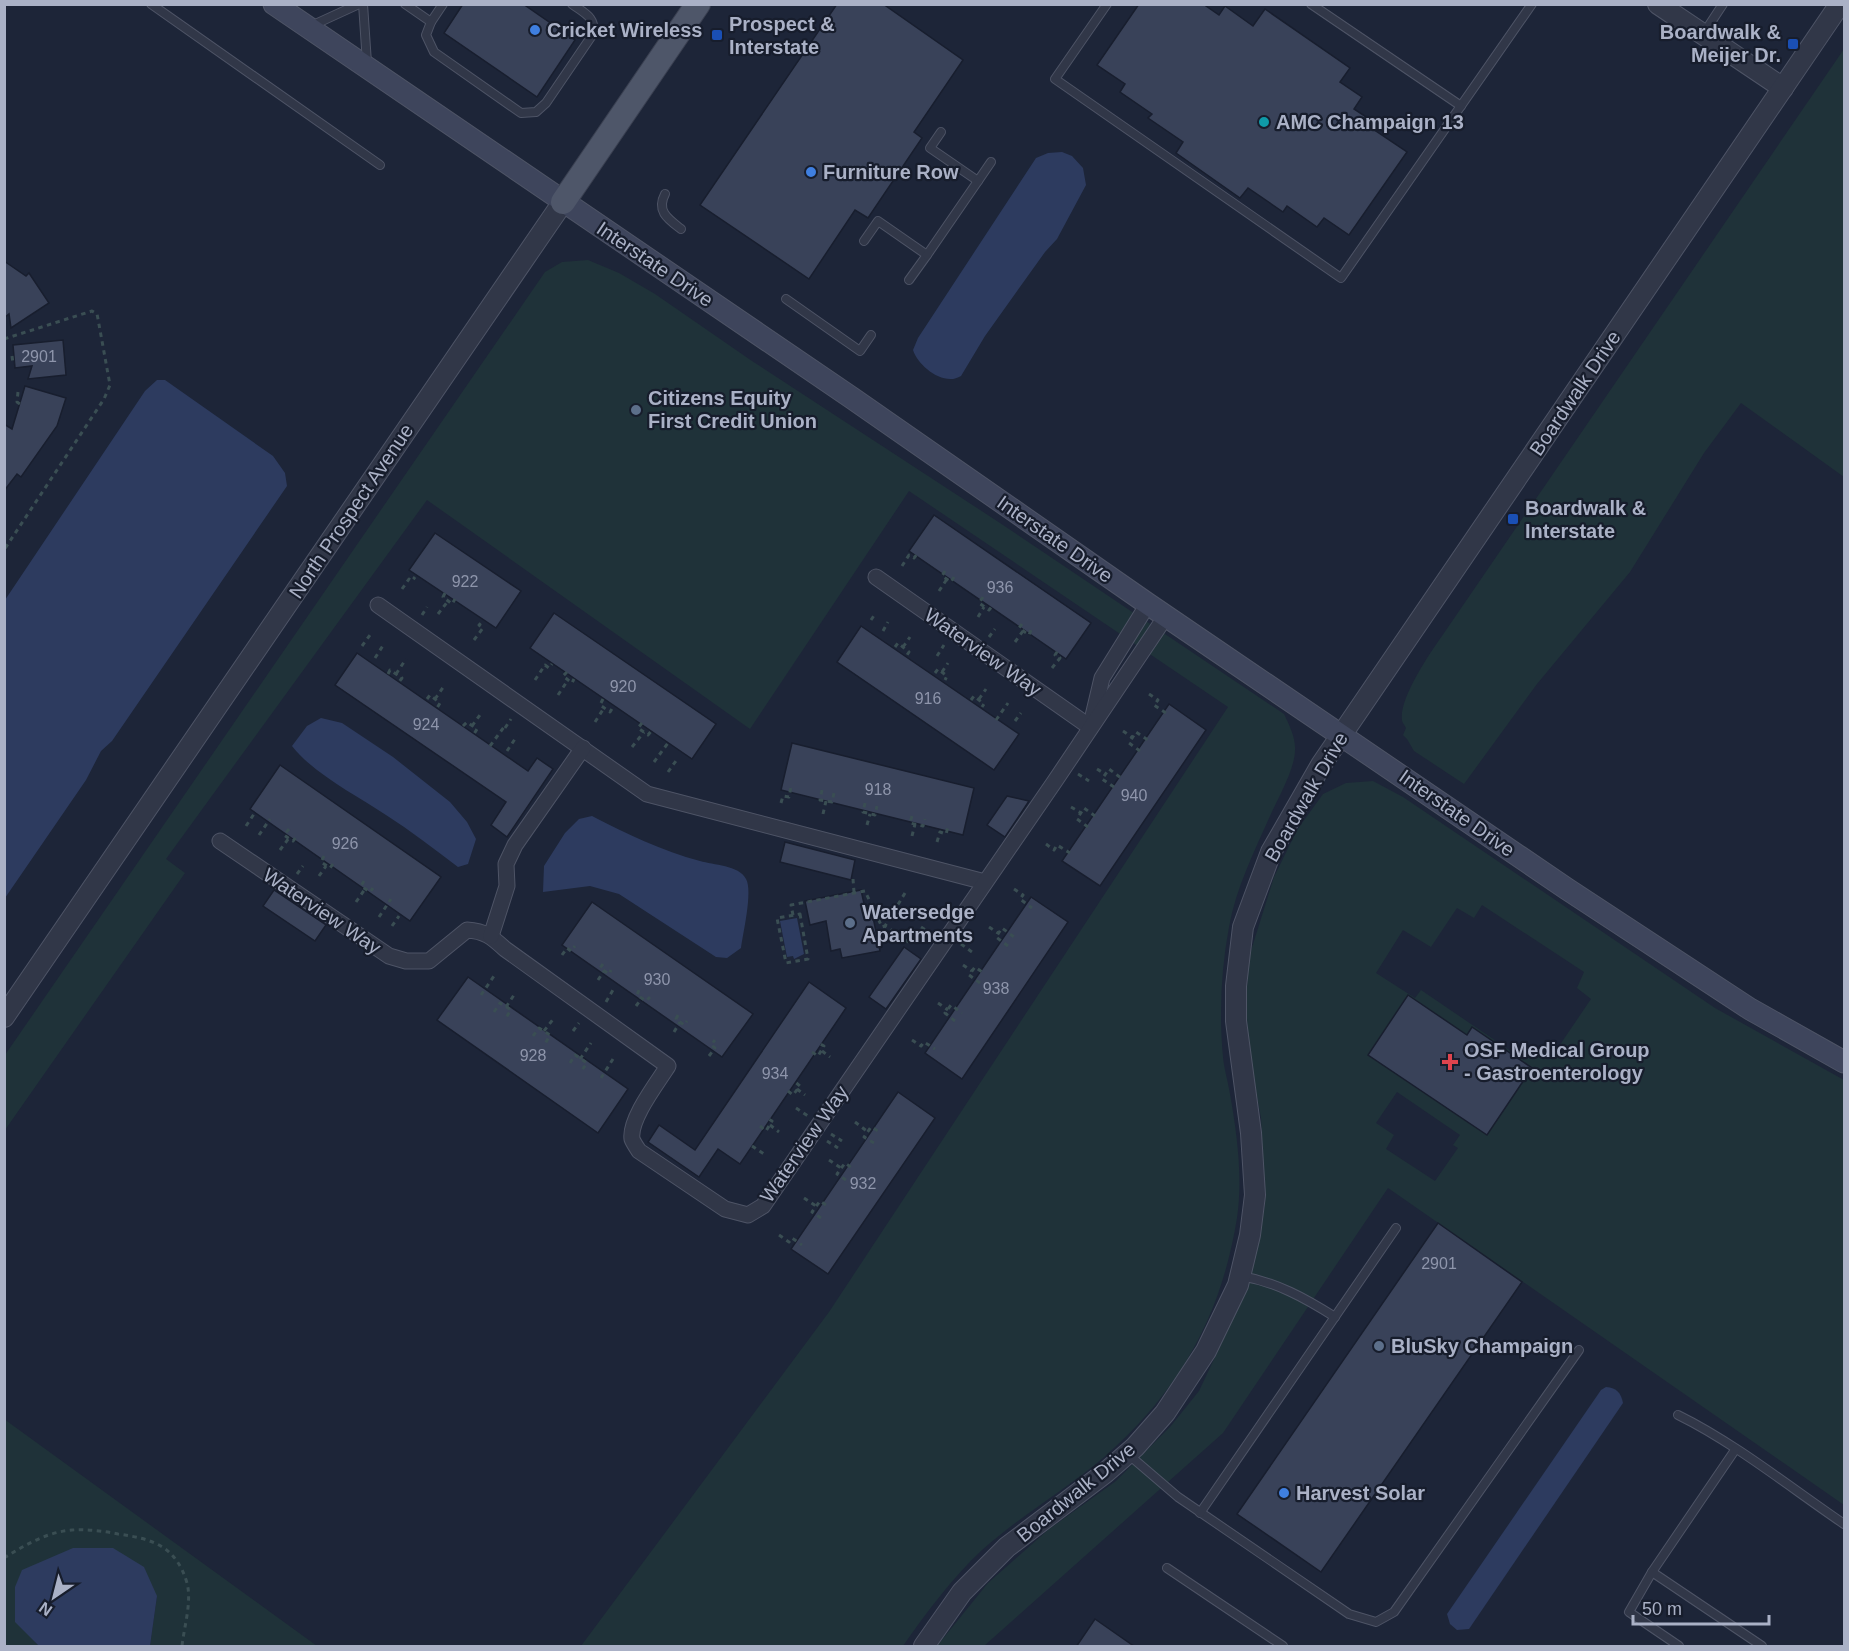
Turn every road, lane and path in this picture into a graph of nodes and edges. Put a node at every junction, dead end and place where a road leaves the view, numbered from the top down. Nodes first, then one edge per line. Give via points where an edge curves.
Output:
1 (151, 4) edge
2 (273, 4) edge
3 (361, 4) edge
4 (405, 4) edge
5 (443, 4) edge
6 (572, 4) edge
7 (698, 4) edge
8 (1107, 4) edge
9 (1311, 4) edge
10 (1532, 4) edge
11 (1658, 4) edge
12 (1723, 4) edge
13 (1840, 4) edge
14 (431, 22) junction
15 (307, 27) junction
16 (1703, 34) junction
17 (367, 68) junction
18 (1783, 88) junction
19 (1461, 106) junction
20 (941, 132) dead end
21 (991, 162) dead end
22 (380, 165) dead end
23 (978, 181) junction
24 (665, 194) dead end
25 (563, 201) junction
26 (681, 229) dead end
27 (864, 242) dead end
28 (927, 255) junction
29 (909, 280) dead end
30 (786, 299) dead end
31 (871, 335) dead end
32 (4, 339) edge
33 (12, 356) dead end
34 (15, 363) dead end
35 (18, 392) dead end
36 (20, 404) dead end
37 (4, 550) edge
38 (918, 553) dead end
39 (902, 566) dead end
40 (945, 572) dead end
41 (415, 577) dead end
42 (876, 577) dead end
43 (954, 577) dead end
44 (947, 579) junction
45 (402, 589) dead end
46 (939, 591) dead end
47 (445, 593) dead end
48 (983, 597) dead end
49 (454, 599) dead end
50 (447, 601) junction
51 (1148, 604) junction
52 (378, 605) dead end
53 (993, 605) dead end
54 (984, 607) junction
55 (438, 614) dead end
56 (875, 614) dead end
57 (1166, 616) junction
58 (978, 617) dead end
59 (871, 620) dead end
60 (483, 621) dead end
61 (888, 622) dead end
62 (1022, 624) dead end
63 (1031, 630) dead end
64 (882, 631) dead end
65 (1023, 631) junction
66 (370, 635) dead end
67 (910, 637) dead end
68 (474, 640) dead end
69 (1015, 642) dead end
70 (384, 644) dead end
71 (362, 646) dead end
72 (895, 647) dead end
73 (903, 648) junction
74 (1059, 649) dead end
75 (907, 655) dead end
76 (375, 658) dead end
77 (406, 659) dead end
78 (948, 663) dead end
79 (552, 664) dead end
80 (1052, 668) dead end
81 (567, 672) dead end
82 (942, 672) junction
83 (935, 673) dead end
84 (388, 674) dead end
85 (396, 674) junction
86 (574, 679) dead end
87 (535, 680) dead end
88 (568, 680) junction
89 (945, 680) dead end
90 (399, 682) dead end
91 (444, 686) dead end
92 (986, 689) dead end
93 (1149, 694) dead end
94 (558, 695) dead end
95 (427, 699) dead end
96 (435, 699) junction
97 (603, 699) dead end
98 (979, 699) junction
99 (971, 700) dead end
100 (1008, 704) dead end
101 (613, 707) dead end
102 (982, 707) dead end
103 (437, 708) dead end
104 (604, 708) junction
105 (482, 712) dead end
106 (1021, 713) dead end
107 (1166, 713) dead end
108 (996, 720) dead end
109 (1015, 721) dead end
110 (595, 722) dead end
111 (642, 723) dead end
112 (463, 726) dead end
113 (472, 726) junction
114 (504, 727) dead end
115 (1090, 727) junction
116 (652, 730) dead end
117 (1123, 731) dead end
118 (644, 732) junction
119 (474, 734) dead end
120 (1341, 735) junction
121 (517, 736) dead end
122 (1132, 738) junction
123 (1148, 740) dead end
124 (668, 743) dead end
125 (489, 746) dead end
126 (632, 747) dead end
127 (583, 748) junction
128 (507, 751) dead end
129 (1140, 751) dead end
130 (678, 758) dead end
131 (654, 762) dead end
132 (1097, 769) dead end
133 (668, 772) dead end
134 (1105, 774) junction
135 (1120, 778) dead end
136 (791, 787) dead end
137 (1113, 787) dead end
138 (822, 790) dead end
139 (834, 793) dead end
140 (826, 801) junction
141 (865, 803) dead end
142 (781, 804) dead end
143 (877, 806) dead end
144 (1071, 807) dead end
145 (1081, 813) junction
146 (254, 814) dead end
147 (823, 814) dead end
148 (870, 814) junction
149 (912, 816) dead end
150 (1095, 816) dead end
151 (270, 819) dead end
152 (925, 819) dead end
153 (915, 824) junction
154 (867, 825) dead end
155 (246, 826) dead end
156 (948, 827) dead end
157 (1088, 827) dead end
158 (289, 829) dead end
159 (298, 835) dead end
160 (259, 836) dead end
161 (912, 836) dead end
162 (289, 838) junction
163 (220, 841) dead end
164 (937, 842) dead end
165 (1046, 844) dead end
166 (280, 850) dead end
167 (1070, 853) dead end
168 (324, 856) dead end
169 (333, 864) dead end
170 (326, 866) junction
171 (319, 876) dead end
172 (853, 879) dead end
173 (364, 881) dead end
174 (985, 882) junction
175 (373, 888) dead end
176 (365, 889) junction
177 (1014, 889) dead end
178 (854, 893) junction
179 (905, 893) dead end
180 (392, 899) dead end
181 (356, 902) dead end
182 (1032, 908) dead end
183 (793, 915) junction
184 (399, 916) dead end
185 (379, 917) dead end
186 (392, 926) dead end
187 (885, 926) junction
188 (989, 927) dead end
189 (998, 933) junction
190 (491, 936) junction
191 (1014, 937) dead end
192 (910, 943) dead end
193 (575, 946) dead end
194 (1008, 946) dead end
195 (562, 955) dead end
196 (603, 964) dead end
197 (963, 965) dead end
198 (612, 970) dead end
199 (604, 971) junction
200 (972, 971) junction
201 (985, 974) dead end
202 (494, 976) dead end
203 (598, 980) dead end
204 (980, 983) dead end
205 (639, 990) dead end
206 (516, 992) dead end
207 (481, 995) dead end
208 (650, 997) dead end
209 (642, 998) junction
210 (938, 1003) dead end
211 (636, 1006) dead end
212 (506, 1007) junction
213 (948, 1010) junction
214 (494, 1012) dead end
215 (962, 1013) dead end
216 (678, 1015) dead end
217 (4, 1017) edge
218 (554, 1018) dead end
219 (505, 1019) dead end
220 (687, 1021) dead end
221 (680, 1022) junction
222 (956, 1022) dead end
223 (544, 1031) junction
224 (674, 1032) dead end
225 (533, 1036) dead end
226 (715, 1040) dead end
227 (912, 1040) dead end
228 (817, 1042) dead end
229 (591, 1043) dead end
230 (545, 1044) dead end
231 (934, 1049) dead end
232 (822, 1050) junction
233 (812, 1052) dead end
234 (709, 1056) dead end
235 (830, 1057) dead end
236 (580, 1059) junction
237 (613, 1059) dead end
238 (1845, 1062) edge
239 (570, 1063) dead end
240 (582, 1070) dead end
241 (601, 1078) dead end
242 (794, 1081) dead end
243 (797, 1089) junction
244 (788, 1091) dead end
245 (805, 1095) dead end
246 (767, 1118) dead end
247 (855, 1122) dead end
248 (770, 1125) junction
249 (760, 1126) dead end
250 (868, 1131) junction
251 (779, 1132) dead end
252 (879, 1132) dead end
253 (874, 1143) dead end
254 (752, 1146) dead end
255 (764, 1155) dead end
256 (830, 1160) dead end
257 (841, 1168) junction
258 (852, 1168) dead end
259 (846, 1180) dead end
260 (804, 1198) dead end
261 (816, 1206) junction
262 (829, 1207) dead end
263 (821, 1218) dead end
264 (1396, 1228) dead end
265 (779, 1235) dead end
266 (802, 1245) dead end
267 (1240, 1275) junction
268 (1335, 1317) junction
269 (1579, 1350) dead end
270 (1678, 1415) dead end
271 (1736, 1450) junction
272 (1128, 1454) junction
273 (1200, 1513) junction
274 (1845, 1524) edge
275 (4, 1558) edge
276 (1167, 1568) dead end
277 (1652, 1572) junction
278 (182, 1647) edge
279 (924, 1647) edge
280 (1283, 1647) edge
281 (1679, 1647) edge
282 (1762, 1647) edge

1 - 22 lane
2 - 15 main road, Interstate Drive
3 - 15 lane
3 - 17 lane
4 - 14 lane
5 - 14 lane
6 - 14 lane via 595,24 593,34 536,112 520,113 434,52 426,35
7 - 25 main road, North Prospect Avenue
8 - 19 lane via 1055,79 1341,278
9 - 19 lane
10 - 19 lane
11 - 16 street
12 - 16 lane
13 - 18 street, Boardwalk Drive
15 - 17 main road, Interstate Drive
16 - 18 street
17 - 25 main road, Interstate Drive
18 - 120 street, Boardwalk Drive
20 - 23 lane via 930,148
21 - 23 lane
23 - 28 lane
24 - 26 lane via 662,210
25 - 51 main road, Interstate Drive
25 - 217 street, North Prospect Avenue
27 - 28 lane via 878,221
28 - 29 lane
30 - 31 lane via 860,351
32 - 37 path via 92,311 97,314 110,385
33 - 34 path
35 - 36 path
38 - 39 path via 914,558 909,555
40 - 44 path via 942,576
41 - 45 path
42 - 115 street, Waterview Way
43 - 44 path via 951,582
44 - 46 path
47 - 50 path via 442,597
48 - 54 path via 979,603
49 - 50 path via 452,603
50 - 55 path
51 - 57 main road, Interstate Drive
51 - 115 street, Waterview Way via 1102,678
52 - 127 street
53 - 54 path via 989,610
54 - 58 path
56 - 59 path
57 - 115 street, Waterview Way
57 - 120 main road, Interstate Drive
60 - 68 path
61 - 64 path
62 - 65 path via 1018,628
63 - 65 path via 1029,635
65 - 69 path
66 - 71 path
67 - 73 path
70 - 76 path
72 - 73 path via 898,643
73 - 75 path via 909,652
74 - 80 path via 1055,655 1060,658
77 - 85 path
78 - 82 path
79 - 87 path via 549,668 545,665
81 - 88 path via 563,676
82 - 83 path via 938,669
82 - 89 path via 947,676
84 - 85 path via 390,670
85 - 90 path via 402,678
86 - 88 path via 572,683
88 - 94 path
91 - 96 path
92 - 98 path
93 - 107 path via 1158,700 1154,705
95 - 96 path via 430,695
96 - 103 path via 440,703
97 - 104 path via 600,705
98 - 99 path via 974,696
98 - 102 path
100 - 108 path
101 - 104 path via 610,712
104 - 110 path
105 - 113 path
106 - 109 path
111 - 118 path via 638,728
112 - 113 path via 466,722
113 - 119 path via 477,729
114 - 125 path
115 - 174 street, Waterview Way
116 - 118 path via 648,735
117 - 122 path
118 - 126 path
120 - 238 main road, Interstate Drive via 1750,1010
120 - 267 street, Boardwalk Drive via 1271,852 1243,927 1236,1021 1255,1195
121 - 128 path
122 - 123 path via 1136,732
122 - 129 path via 1129,743
124 - 131 path
127 - 174 street via 647,794
127 - 190 street via 515,845 506,864 507,886
130 - 133 path
132 - 134 path
134 - 135 path via 1109,769
134 - 137 path via 1102,779
136 - 142 path via 789,797 783,796
138 - 140 path via 820,800
139 - 140 path via 832,802
140 - 147 path
141 - 148 path via 863,812
143 - 148 path via 875,815
144 - 145 path
145 - 150 path via 1084,808
145 - 157 path via 1077,819
146 - 155 path
148 - 154 path
149 - 153 path via 910,823
151 - 160 path
152 - 153 path via 923,826
153 - 161 path
156 - 164 path via 946,834 940,831
158 - 162 path via 284,835
159 - 162 path via 293,842
162 - 166 path
163 - 190 street, Waterview Way via 389,956 429,962 467,930
165 - 167 path
168 - 170 path via 321,862
169 - 170 path via 330,868
170 - 171 path
172 - 178 path
173 - 176 path via 361,885
174 - 190 street, Waterview Way via 763,1206 748,1215 725,1209 639,1151 632,1139 640,1112 668,1066
175 - 176 path via 370,892
176 - 181 path
177 - 182 path
178 - 183 path via 791,905
178 - 187 path via 865,891 882,927
179 - 187 path
180 - 185 path
183 - 183 path via 800,914 808,959 786,963 777,918
184 - 186 path
187 - 192 path
188 - 189 path
189 - 191 path via 1002,928
189 - 194 path via 996,937
193 - 195 path
196 - 199 path via 600,968
197 - 200 path
198 - 199 path via 609,974
199 - 203 path
200 - 201 path via 975,967
200 - 204 path via 969,975
202 - 207 path
205 - 209 path via 637,995
206 - 212 path
208 - 209 path via 646,1001
209 - 211 path
210 - 213 path
212 - 214 path via 500,1003
212 - 219 path via 511,1010
213 - 215 path via 951,1005
213 - 222 path via 945,1013
216 - 221 path via 676,1019
218 - 223 path
220 - 221 path via 684,1025
221 - 224 path
223 - 225 path via 539,1028
223 - 230 path via 550,1035
226 - 234 path
227 - 231 path
228 - 232 path via 825,1046
229 - 236 path
232 - 233 path via 818,1056
232 - 235 path
236 - 239 path via 575,1055
236 - 240 path via 586,1063
237 - 241 path
242 - 243 path via 800,1086
243 - 244 path via 793,1095
243 - 245 path
246 - 248 path via 772,1121
247 - 250 path
248 - 249 path via 766,1131
248 - 251 path
250 - 252 path via 871,1127
250 - 253 path via 864,1137
254 - 255 path
256 - 257 path
257 - 258 path via 845,1163
257 - 259 path via 837,1174
260 - 261 path
261 - 262 path via 820,1201
261 - 263 path via 812,1212
264 - 268 lane
265 - 266 path
267 - 268 lane via 1305,1298
267 - 272 street, Boardwalk Drive via 1196,1369 1165,1413
268 - 273 lane
269 - 273 lane via 1394,1612 1376,1622 1348,1614
270 - 271 lane
271 - 274 lane
271 - 277 lane
272 - 273 lane
272 - 279 street, Boardwalk Drive via 1007,1547 962,1592
275 - 278 path via 29,1543 72,1530 102,1531 153,1541 175,1557 188,1586
276 - 280 lane
277 - 281 lane via 1629,1612
277 - 282 lane

